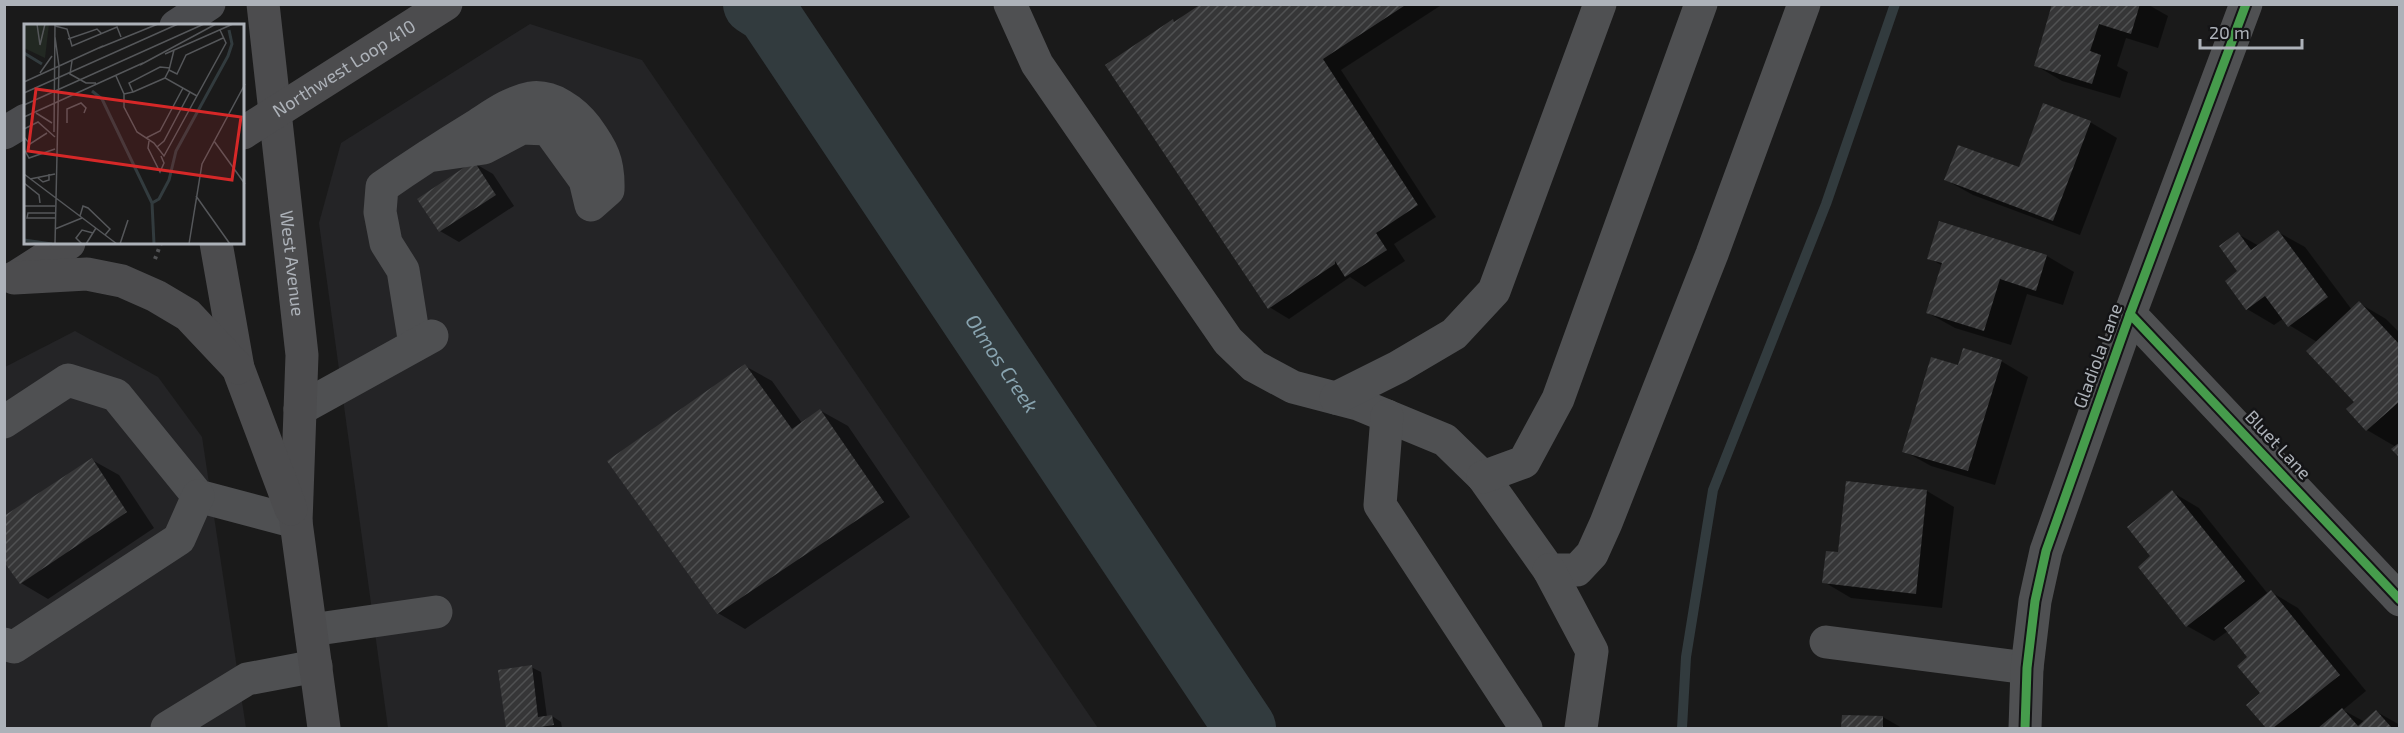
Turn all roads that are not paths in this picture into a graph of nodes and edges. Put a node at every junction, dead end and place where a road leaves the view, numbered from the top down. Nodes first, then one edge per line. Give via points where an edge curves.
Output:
1 (182, 4) edge
2 (209, 4) edge
3 (263, 4) edge
4 (446, 4) edge
5 (1010, 4) edge
6 (1600, 4) edge
7 (1701, 4) edge
8 (1804, 4) edge
9 (2246, 4) edge
10 (179, 24) edge
11 (185, 24) edge
12 (276, 112) junction
13 (24, 121) edge
14 (244, 132) edge
15 (4, 133) edge
16 (591, 205) dead end
17 (67, 244) edge
18 (216, 244) edge
19 (9, 281) edge
20 (2130, 314) junction
21 (238, 368) junction
22 (1336, 399) junction
23 (300, 409) junction
24 (1387, 416) junction
25 (4, 423) edge
26 (1483, 477) junction
27 (198, 496) junction
28 (296, 522) junction
29 (1549, 570) junction
30 (2400, 600) edge
31 (436, 612) dead end
32 (311, 630) junction
33 (1826, 642) dead end
34 (4, 644) edge
35 (316, 666) junction
36 (2027, 668) junction
37 (166, 729) edge
38 (324, 729) edge
39 (1526, 729) edge
40 (1581, 729) edge
41 (2025, 729) edge

1 - 11 main road
2 - 10 highway, bridge
3 - 12 main road, West Avenue
4 - 12 main road, Northwest Loop 410
5 - 22 street via 1037,64 1228,341 1254,366 1293,387
6 - 22 street via 1494,291 1454,334
7 - 26 street via 1558,399 1524,462
8 - 29 street via 1712,254 1606,523 1592,554 1577,570
9 - 20 street, Gladiola Lane
12 - 14 main road, Northwest Loop 410
12 - 23 main road, West Avenue via 302,355
13 - 15 highway
16 - 23 street via 608,190 609,169 600,145 580,119 555,101 534,98 512,103 382,188 380,212 386,243 403,270 423,341
17 - 19 main road
18 - 21 main road, West Avenue
19 - 21 main road via 87,274 122,281 188,315
20 - 30 street, Bluet Lane
20 - 36 street, Gladiola Lane via 2046,551
21 - 28 main road, West Avenue
22 - 24 street
23 - 28 main road, West Avenue
24 - 26 street via 1446,440
24 - 39 street via 1380,505
25 - 27 street via 68,380 116,395
26 - 29 street
27 - 28 street
27 - 34 street via 179,539 14,647
28 - 32 main road, West Avenue
29 - 40 street via 1592,651
31 - 32 street
32 - 35 main road, West Avenue
33 - 36 street
35 - 37 street via 247,680
35 - 38 main road, West Avenue
36 - 41 street, Gladiola Lane

